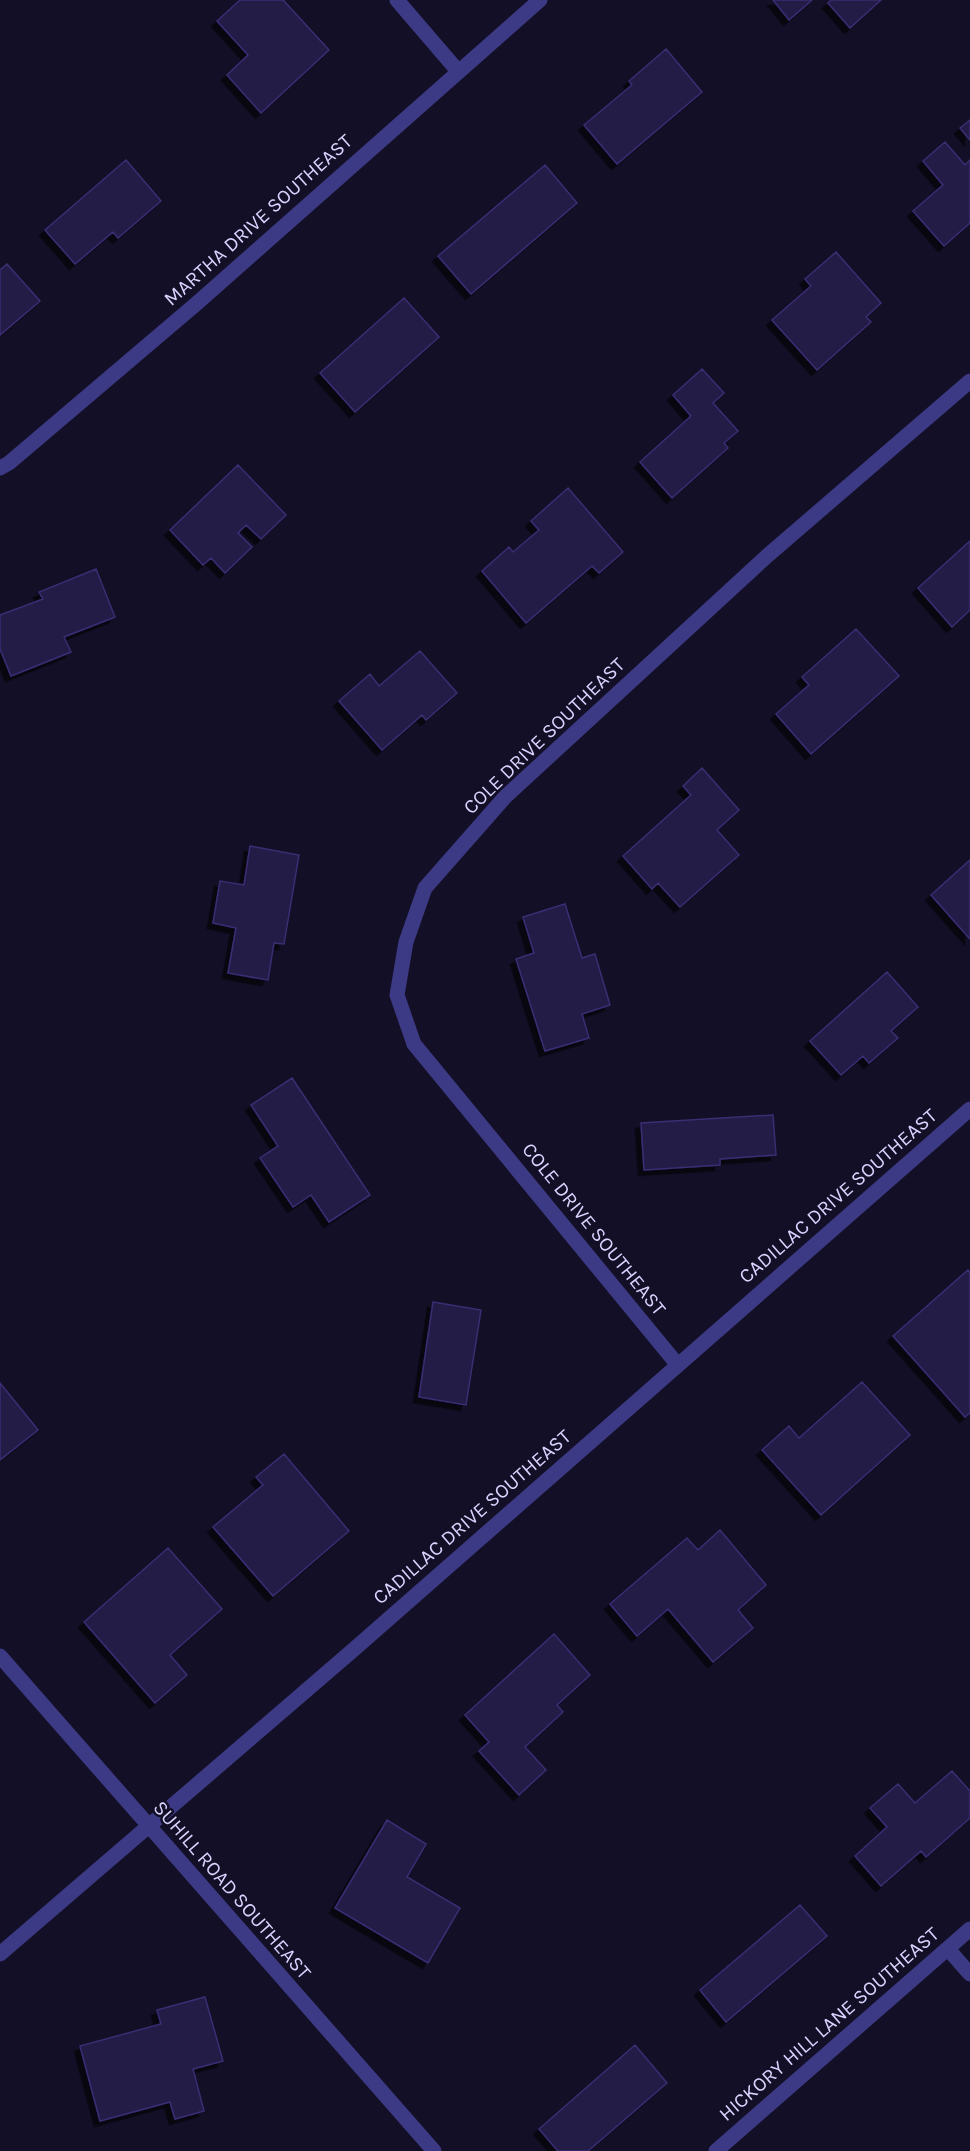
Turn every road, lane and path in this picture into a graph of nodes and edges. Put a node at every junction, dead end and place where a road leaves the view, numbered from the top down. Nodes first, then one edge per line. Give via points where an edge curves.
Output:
1 (397, 0) edge
2 (540, 0) edge
3 (458, 70) junction
4 (970, 381) edge
5 (0, 468) edge
6 (970, 1109) edge
7 (677, 1364) junction
8 (0, 1656) edge
9 (147, 1826) junction
10 (970, 1929) edge
11 (948, 1949) junction
12 (0, 1954) edge
13 (970, 1974) edge
14 (434, 2151) edge
15 (716, 2151) edge

1 - 3 street
2 - 3 street, MARTHA DRIVE SOUTHEAST
3 - 5 street, MARTHA DRIVE SOUTHEAST via 196,304
4 - 7 street, COLE DRIVE SOUTHEAST via 767,556 506,797 425,888 406,942 397,995 414,1044
6 - 7 street, CADILLAC DRIVE SOUTHEAST
7 - 9 street, CADILLAC DRIVE SOUTHEAST
8 - 9 street, SUHILL ROAD SOUTHEAST
9 - 12 street, CADILLAC DRIVE SOUTHEAST
9 - 14 street, SUHILL ROAD SOUTHEAST
10 - 11 street, HICKORY HILL LANE SOUTHEAST
11 - 13 street
11 - 15 street, HICKORY HILL LANE SOUTHEAST

